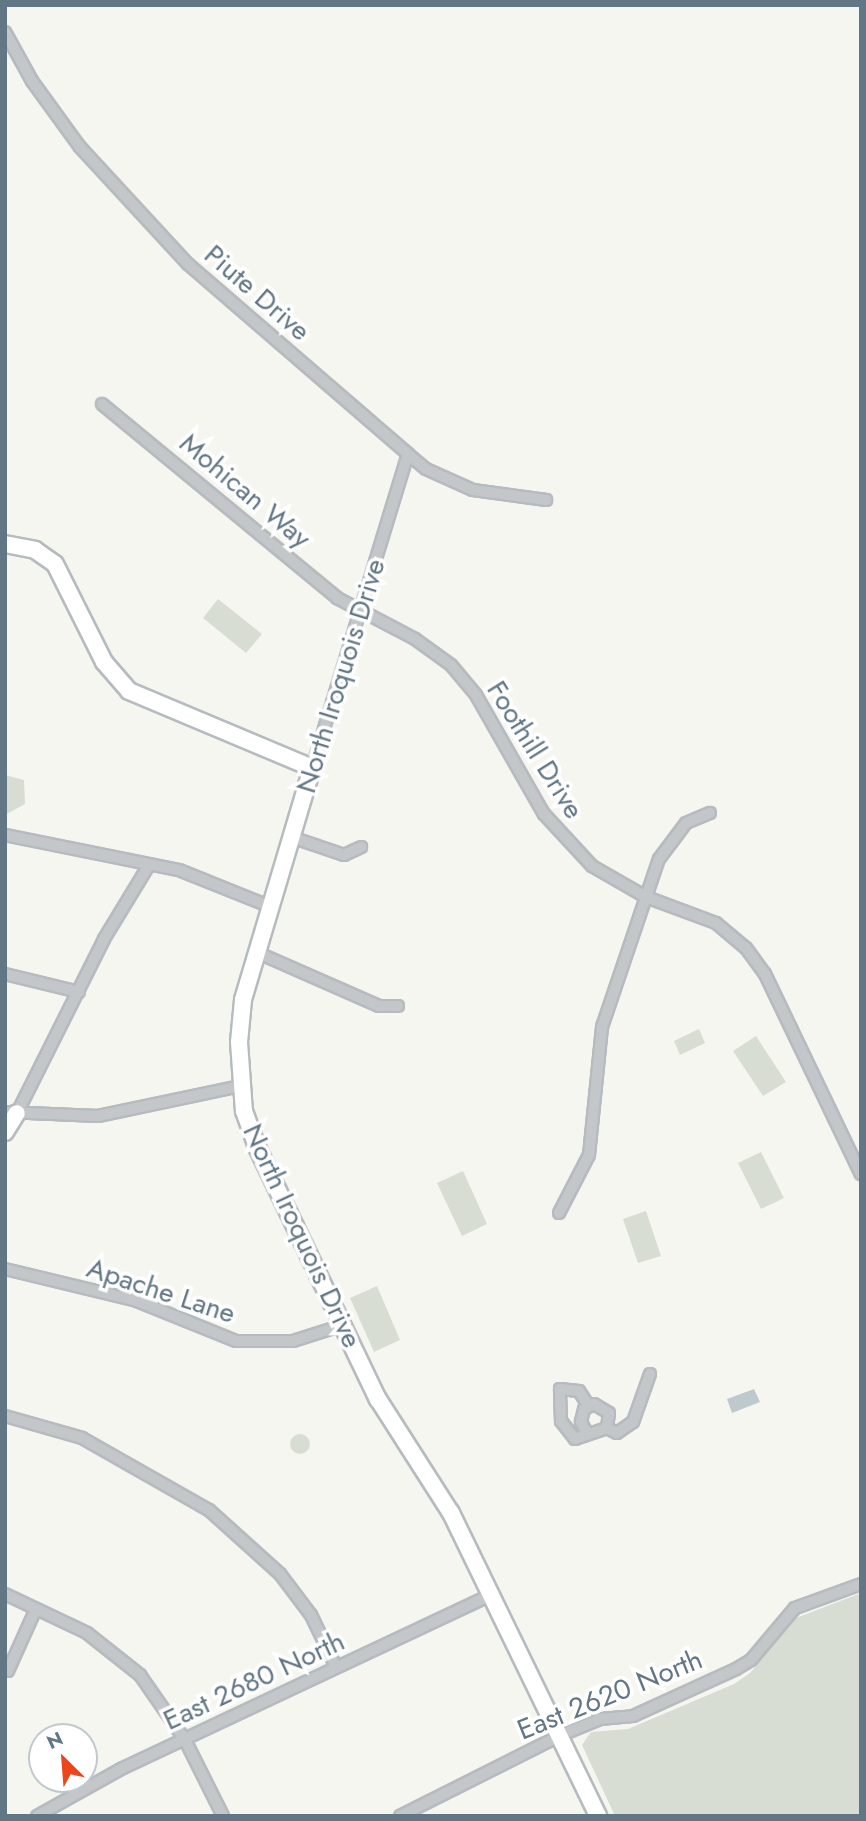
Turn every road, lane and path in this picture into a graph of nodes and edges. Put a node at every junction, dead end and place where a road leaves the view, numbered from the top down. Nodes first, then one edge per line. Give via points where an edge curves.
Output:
1 (5, 32) edge
2 (102, 404) dead end
3 (408, 454) junction
4 (546, 500) dead end
5 (5, 544) edge
6 (359, 612) junction
7 (312, 768) junction
8 (710, 813) dead end
9 (5, 835) edge
10 (294, 838) junction
11 (361, 847) dead end
12 (149, 865) junction
13 (646, 897) junction
14 (271, 907) junction
15 (256, 952) junction
16 (5, 974) edge
17 (79, 992) junction
18 (398, 1006) dead end
19 (240, 1086) junction
20 (11, 1113) edge
21 (5, 1132) edge
22 (861, 1174) edge
23 (559, 1213) dead end
24 (5, 1269) edge
25 (343, 1325) junction
26 (650, 1374) dead end
27 (588, 1405) junction
28 (5, 1416) edge
29 (607, 1429) junction
30 (587, 1433) junction
31 (861, 1584) edge
32 (5, 1594) edge
33 (493, 1594) junction
34 (36, 1611) junction
35 (336, 1667) junction
36 (8, 1671) dead end
37 (561, 1735) junction
38 (185, 1740) junction
39 (37, 1816) edge
40 (223, 1816) edge
41 (400, 1816) edge
42 (598, 1816) edge

1 - 3 street, Piute Drive via 32,81 80,147 188,264
2 - 6 street, Mohican Way
3 - 4 street, Piute Drive via 426,469 473,490
3 - 6 street, North Iroquois Drive
5 - 7 street via 35,550 55,565 104,662 129,691
6 - 7 street, North Iroquois Drive
6 - 13 street, Foothill Drive via 415,639 451,665 475,695 558,833 606,876
7 - 10 street, North Iroquois Drive
8 - 13 street via 686,823 659,859
9 - 12 street
10 - 11 street via 344,855
10 - 14 street, North Iroquois Drive
12 - 14 street via 179,870
12 - 17 street
13 - 22 street, Foothill Drive via 716,923 757,961
13 - 23 street via 602,1027 589,1155
14 - 15 street, North Iroquois Drive
15 - 18 street via 379,1006
15 - 19 street, North Iroquois Drive via 243,1000
16 - 17 street
17 - 20 street
19 - 20 street via 98,1116
19 - 25 street, North Iroquois Drive via 257,1147
20 - 21 street
24 - 25 street, Apache Lane via 137,1301 236,1341 293,1341
25 - 33 street, North Iroquois Drive via 384,1410 451,1513
26 - 29 street via 633,1422 617,1433
27 - 29 street via 609,1413
27 - 30 street via 581,1414
27 - 30 street via 579,1391 560,1389 564,1427 576,1439
28 - 35 street via 60,1430 102,1448 196,1501 236,1531 295,1593
29 - 30 street
31 - 37 street, East 2620 North via 795,1608 751,1660 736,1669 634,1716 600,1719
32 - 34 street
33 - 35 street, East 2680 North
33 - 37 street, North Iroquois Drive
34 - 36 street
34 - 38 street via 87,1633 121,1657 157,1696
35 - 38 street, East 2680 North
37 - 41 street, East 2620 North
37 - 42 street, North Iroquois Drive
38 - 39 street, East 2680 North
38 - 40 street

